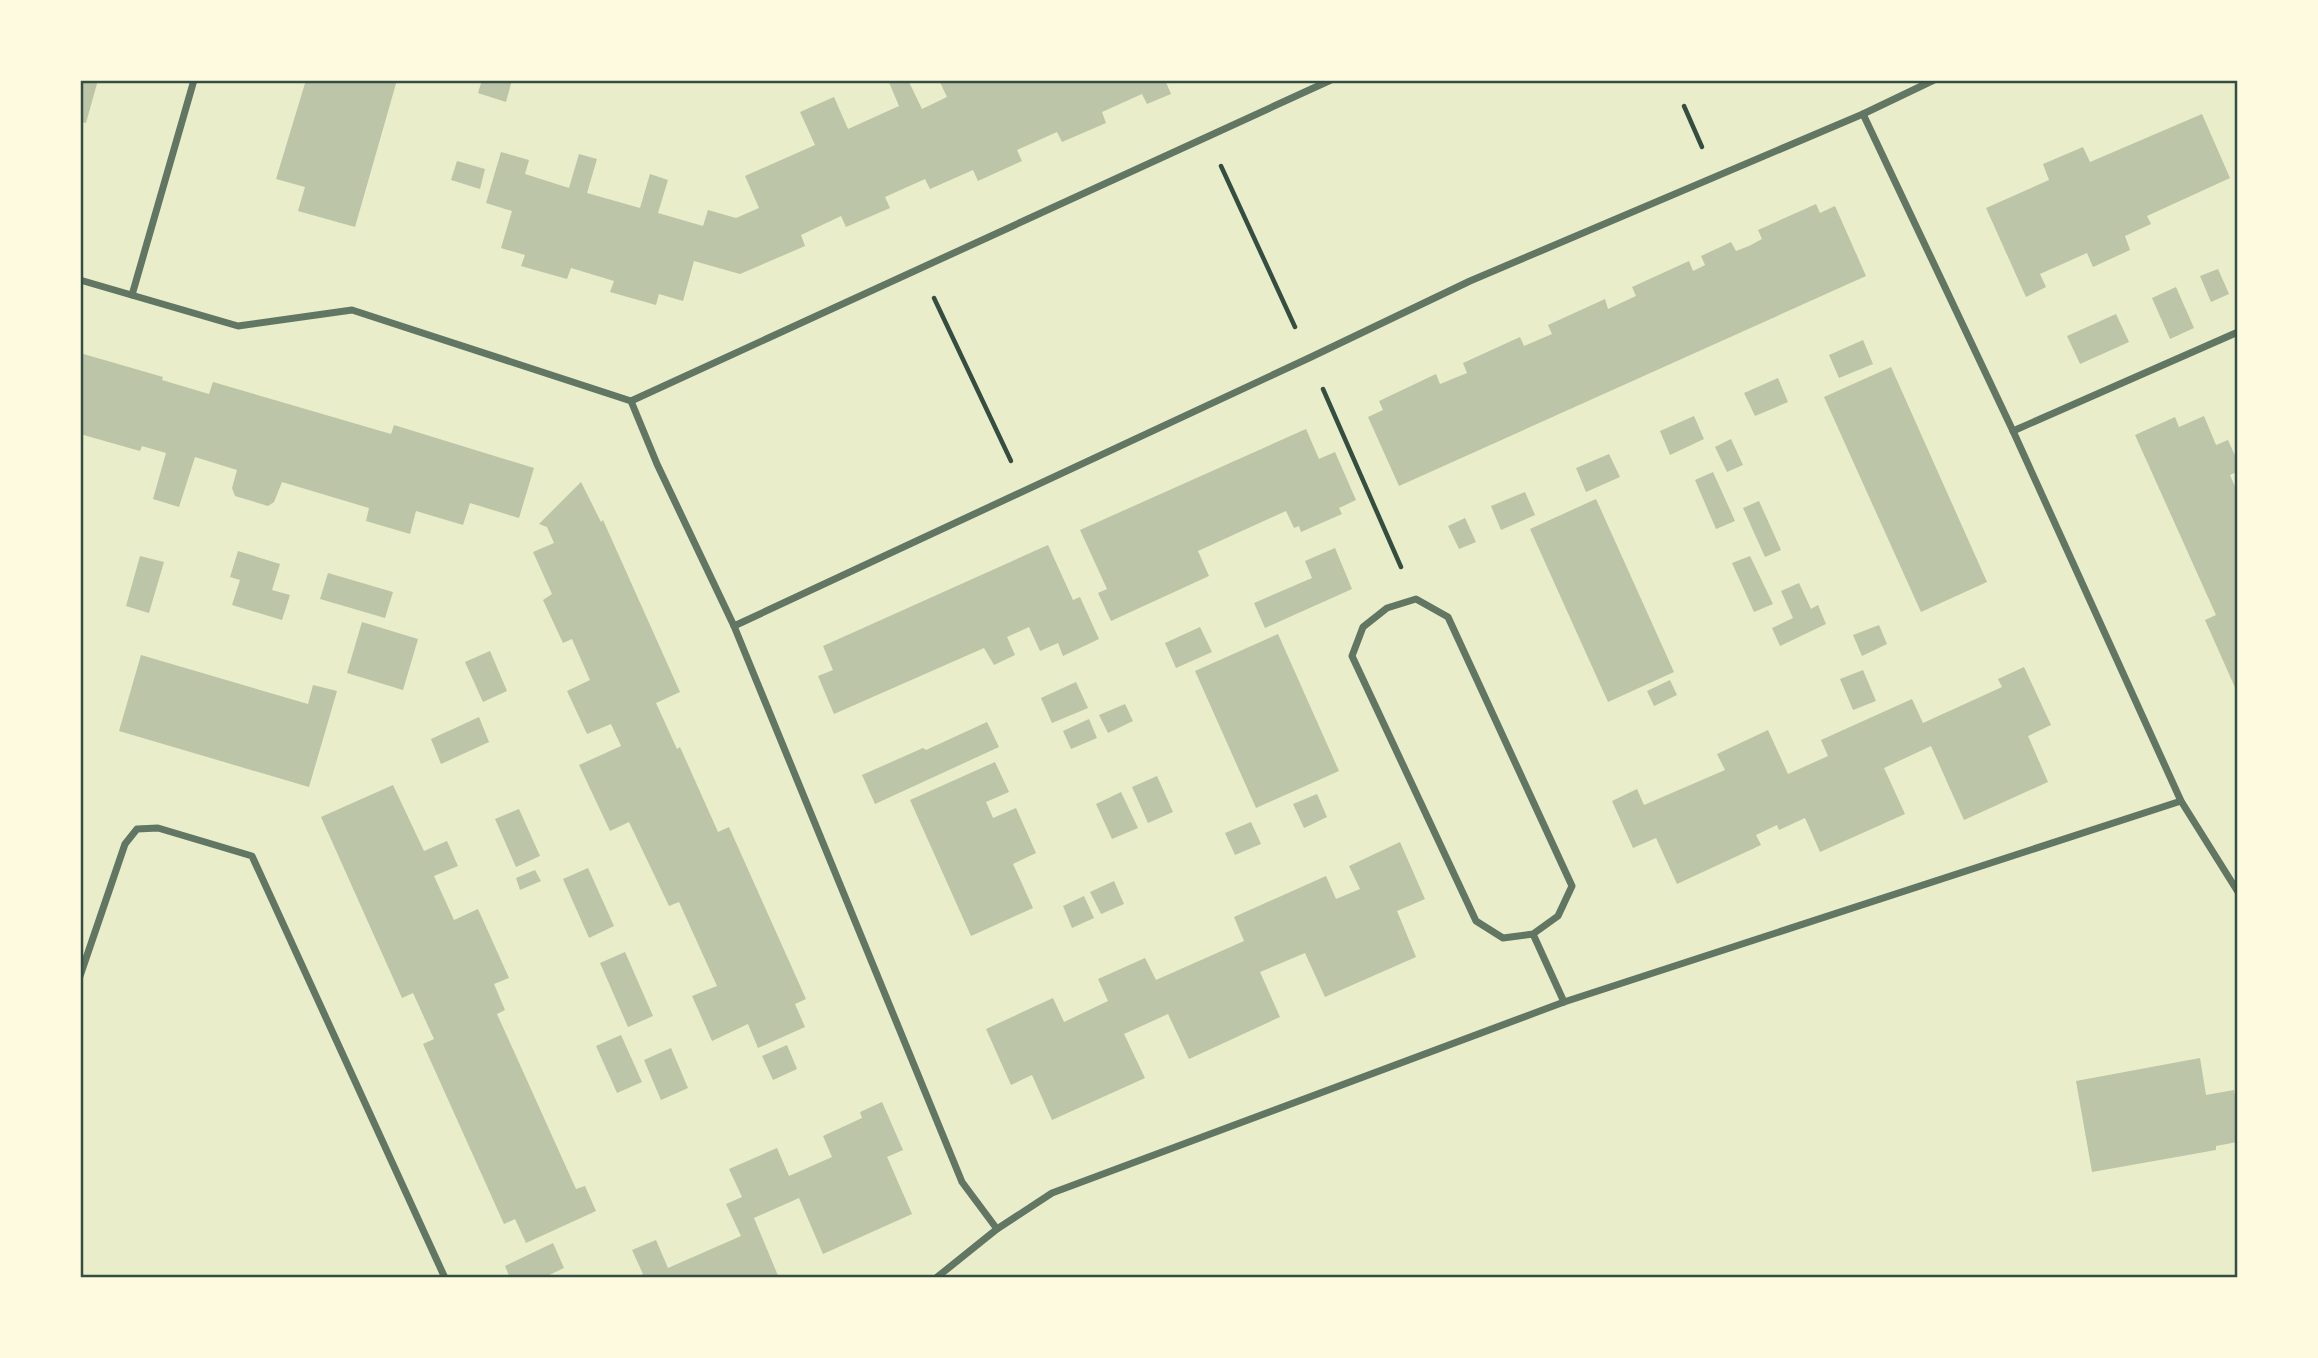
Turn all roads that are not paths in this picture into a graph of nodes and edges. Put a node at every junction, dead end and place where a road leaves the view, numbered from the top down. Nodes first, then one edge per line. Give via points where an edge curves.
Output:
1 (194, 80) edge
2 (1331, 80) edge
3 (1934, 80) edge
4 (1863, 114) junction
5 (80, 280) edge
6 (132, 295) junction
7 (2238, 332) edge
8 (631, 401) junction
9 (2013, 431) junction
10 (734, 626) junction
11 (2181, 801) junction
12 (2238, 892) edge
13 (1533, 934) junction
14 (80, 976) edge
15 (1564, 1002) junction
16 (997, 1229) junction
17 (445, 1278) edge
18 (936, 1278) edge

1 - 6 street
2 - 8 street
3 - 4 street
4 - 9 street
4 - 10 street via 1470,281
5 - 6 street
6 - 8 street via 238,326 352,310
7 - 9 street
8 - 10 street
9 - 11 street
10 - 16 street via 962,1182
11 - 12 street
11 - 15 street
13 - 13 street via 1503,938 1476,921 1352,656 1363,627 1387,608 1416,599 1448,617 1572,886 1559,916
13 - 15 street
14 - 17 street via 125,844 137,829 158,828 252,856
15 - 16 street via 1052,1193
16 - 18 street

